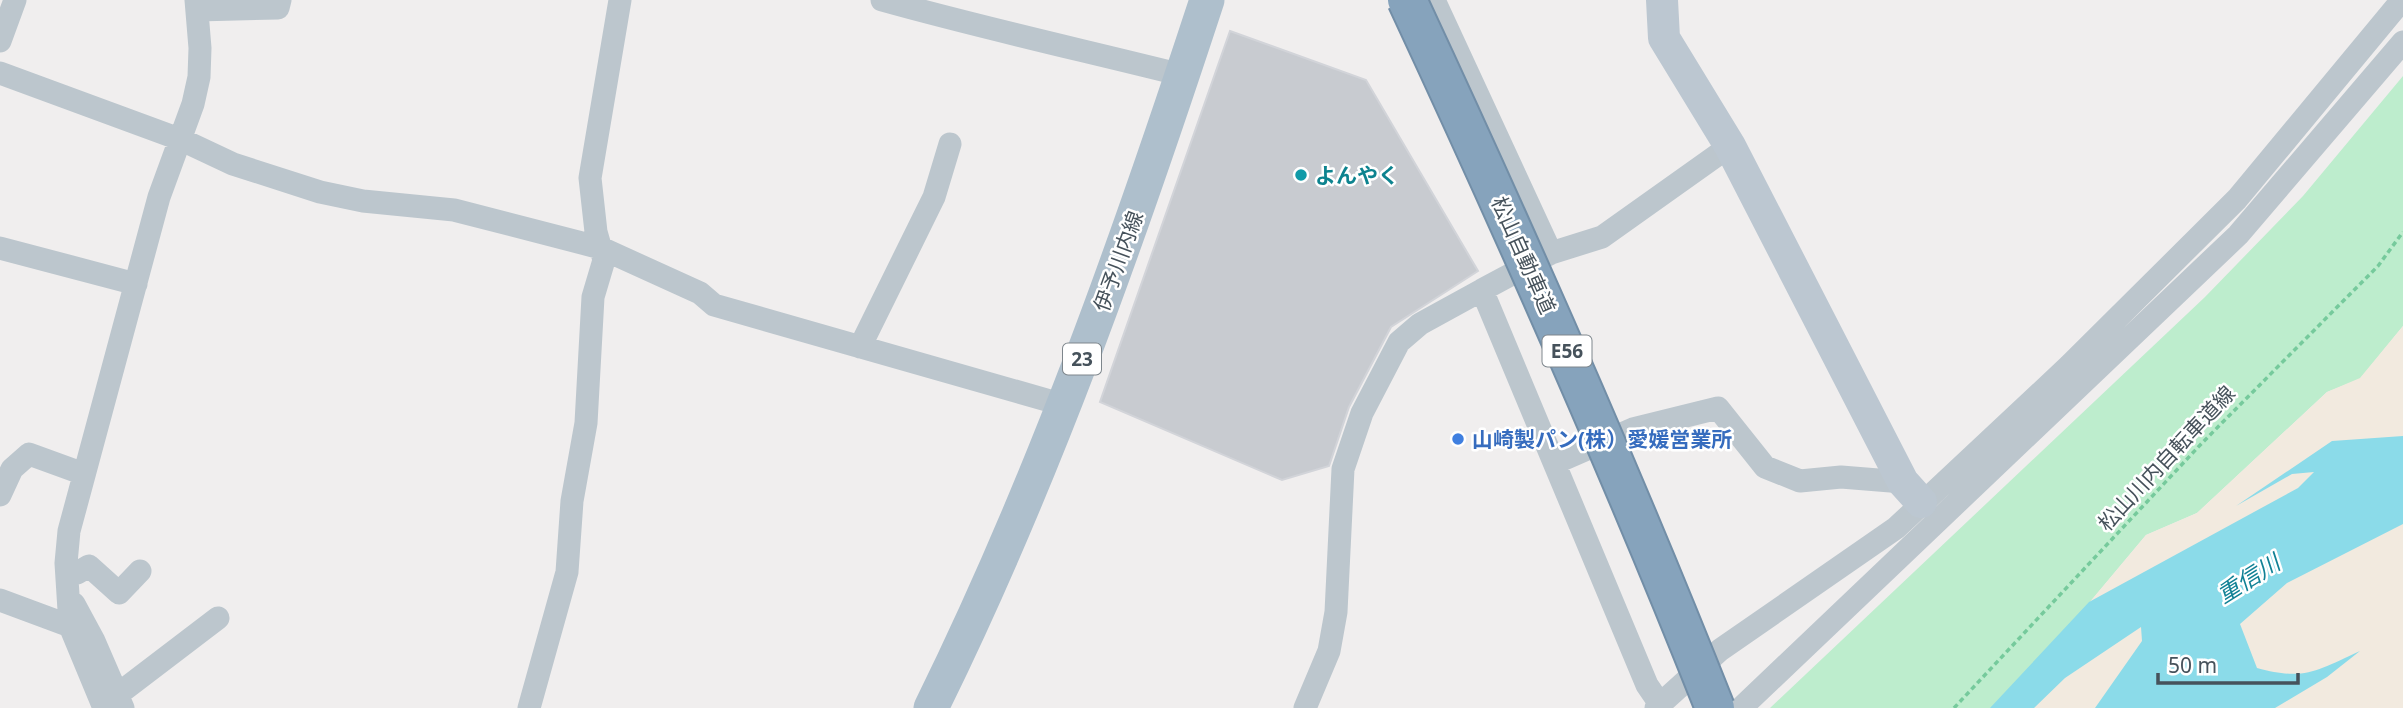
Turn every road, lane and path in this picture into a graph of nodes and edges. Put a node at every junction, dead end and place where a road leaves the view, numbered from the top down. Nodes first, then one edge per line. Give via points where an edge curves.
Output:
1 (15, 0) edge
2 (280, 0) edge
3 (620, 0) edge
4 (882, 0) edge
5 (1207, 0) edge
6 (1407, 0) edge
7 (1434, 0) edge
8 (1662, 0) edge
9 (2402, 0) edge
10 (196, 5) edge
11 (0, 41) edge
12 (2403, 42) edge
13 (0, 73) edge
14 (1182, 75) junction
15 (182, 140) junction
16 (950, 144) dead end
17 (1730, 146) junction
18 (2403, 232) edge
19 (0, 248) edge
20 (601, 248) junction
21 (1551, 253) junction
22 (136, 284) junction
23 (1482, 290) junction
24 (860, 347) junction
25 (1064, 405) junction
26 (1555, 463) junction
27 (84, 474) junction
28 (1912, 492) junction
29 (0, 495) edge
30 (140, 571) dead end
31 (67, 583) junction
32 (0, 600) edge
33 (218, 618) dead end
34 (70, 626) junction
35 (115, 704) edge
36 (1658, 706) edge
37 (529, 708) edge
38 (930, 708) edge
39 (1306, 708) edge
40 (1715, 708) edge
41 (1741, 708) edge
42 (1954, 708) edge

1 - 11 street
2 - 10 street via 278,8
3 - 20 street via 590,178
4 - 14 street
5 - 14 main road, 伊予川内線 / 23
6 - 40 highway, 松山自動車道 / E56, bridge via 1524,253 1650,544
7 - 21 street
8 - 17 street via 1664,38
9 - 28 street via 2237,199 2147,292
10 - 15 street via 199,77
12 - 41 street via 2238,235
13 - 15 street
14 - 25 main road, 伊予川内線 / 23
15 - 20 street via 233,164 320,192 454,210
15 - 22 street via 159,197
16 - 24 street via 934,197
17 - 21 street via 1602,237
17 - 28 street
18 - 42 path, 松山川内自転車道線 via 2378,266 2279,362
19 - 22 street
20 - 24 street via 700,293 714,304
20 - 37 street via 604,260 593,298 586,423 572,502 567,572
21 - 23 street
22 - 27 street
23 - 26 street
23 - 39 street via 1420,324 1399,342 1362,413 1343,469 1336,612 1329,651
24 - 25 street
25 - 38 main road, 伊予川内線 / 23 via 1026,501
26 - 28 street via 1633,429 1718,408 1765,467 1800,481 1841,477
26 - 36 street
27 - 29 street via 29,454 12,469
27 - 31 street via 69,531
28 - 36 street via 1895,528 1720,650
30 - 31 street via 119,593 89,566
31 - 34 street
31 - 35 street via 94,641
32 - 34 street
33 - 35 street
34 - 35 street

